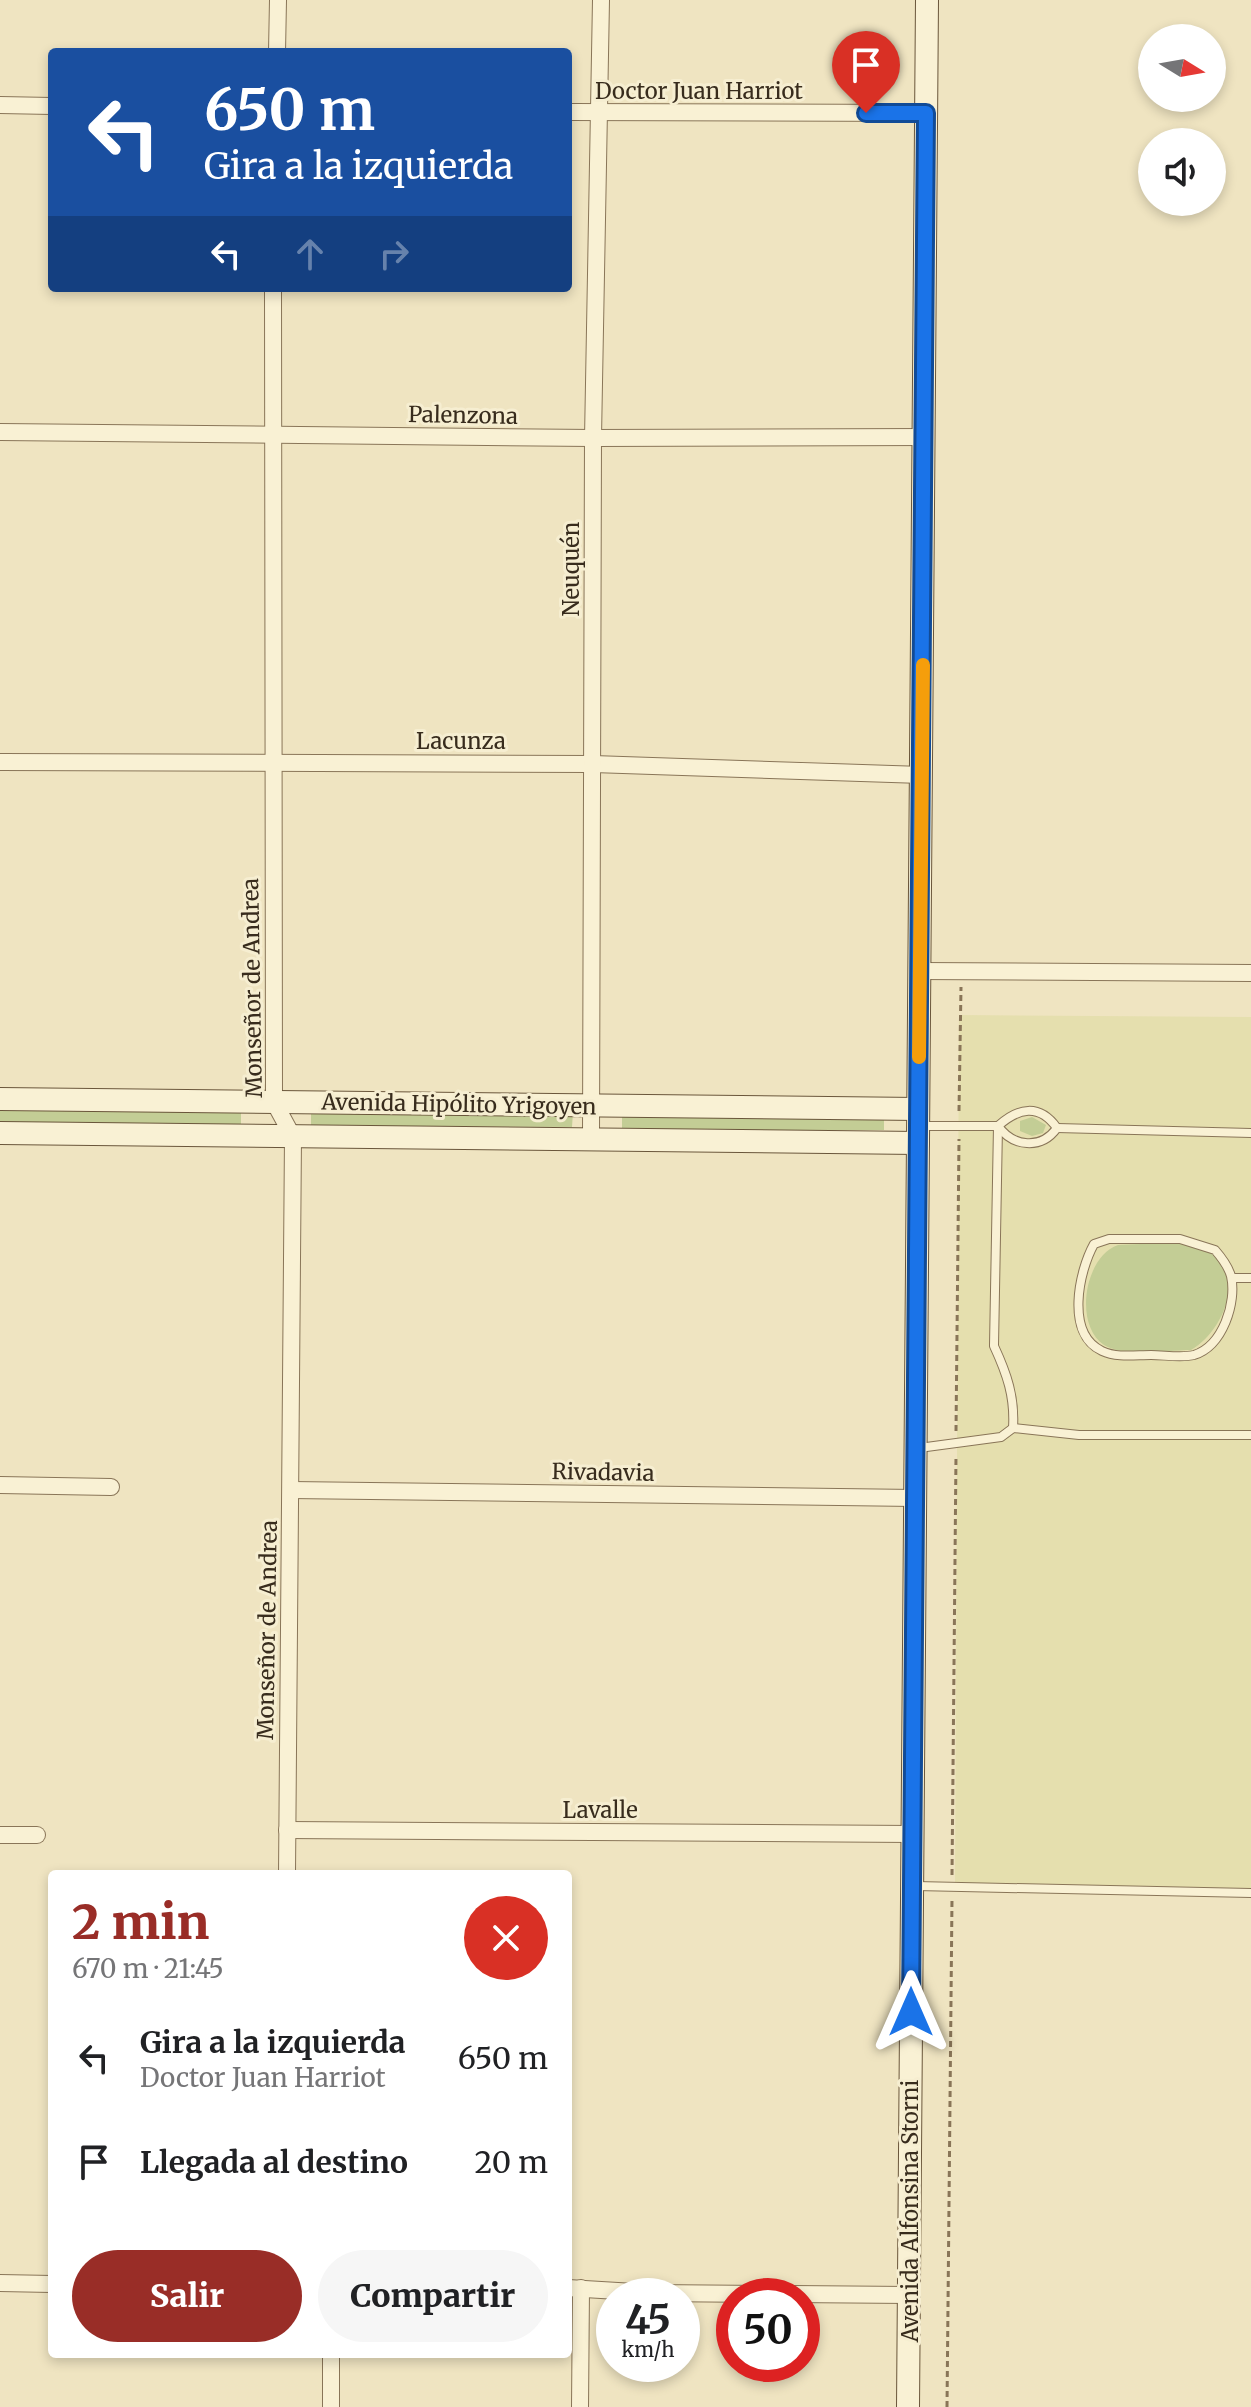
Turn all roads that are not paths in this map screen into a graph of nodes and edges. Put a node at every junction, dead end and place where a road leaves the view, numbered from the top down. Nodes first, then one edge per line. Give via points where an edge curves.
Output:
1 (278, 0) edge
2 (601, 0) edge
3 (927, 0) edge
4 (277, 48) edge
5 (0, 105) edge
6 (48, 106) edge
7 (572, 112) edge
8 (599, 113) junction
9 (926, 113) junction
10 (273, 292) edge
11 (0, 432) edge
12 (272, 434) junction
13 (926, 437) junction
14 (593, 438) junction
15 (0, 762) edge
16 (271, 763) junction
17 (593, 764) junction
18 (922, 775) junction
19 (919, 971) junction
20 (1251, 973) edge
21 (0, 1099) edge
22 (274, 1102) junction
23 (591, 1105) junction
24 (918, 1126) junction
25 (998, 1126) junction
26 (1057, 1128) junction
27 (0, 1133) edge
28 (1251, 1133) edge
29 (293, 1137) junction
30 (591, 1139) junction
31 (1232, 1278) junction
32 (1251, 1278) edge
33 (1013, 1428) junction
34 (1251, 1435) edge
35 (916, 1448) junction
36 (0, 1485) edge
37 (111, 1487) dead end
38 (291, 1490) junction
39 (915, 1498) junction
40 (287, 1830) junction
41 (913, 1834) junction
42 (0, 1835) edge
43 (37, 1835) dead end
44 (287, 1870) edge
45 (913, 1886) junction
46 (1251, 1893) edge
47 (0, 2283) edge
48 (48, 2284) edge
49 (575, 2288) edge
50 (909, 2295) junction
51 (331, 2358) edge
52 (331, 2407) edge
53 (580, 2407) edge
54 (908, 2407) edge

1 - 4 street
2 - 8 street, Neuquén
3 - 9 main road, Avenida Alfonsina Storni
5 - 6 street
7 - 8 street, Doctor Juan Harriot
8 - 9 street, Doctor Juan Harriot
8 - 14 street, Neuquén
9 - 13 main road, Avenida Alfonsina Storni
10 - 12 street, Monseñor de Andrea
11 - 12 street, Palenzona
12 - 14 street, Palenzona
12 - 16 street, Monseñor de Andrea
13 - 14 street, Palenzona
13 - 18 main road, Avenida Alfonsina Storni
14 - 17 street, Neuquén
15 - 16 street, Lacunza
16 - 17 street, Lacunza
16 - 22 street, Monseñor de Andrea
17 - 18 street, Lacunza
17 - 23 street, Neuquén
18 - 19 main road, Avenida Alfonsina Storni
19 - 20 street
19 - 24 main road, Avenida Alfonsina Storni
21 - 22 main road, Avenida Hipólito Yrigoyen
22 - 23 main road, Avenida Hipólito Yrigoyen
22 - 29 street, Monseñor de Andrea
23 - 24 main road, Avenida Hipólito Yrigoyen
23 - 30 street, Neuquén
24 - 25 lane
24 - 30 main road, Avenida Hipólito Yrigoyen
24 - 35 main road, Avenida Alfonsina Storni
25 - 26 lane via 1013,1113 1026,1111 1041,1113
25 - 26 lane via 1006,1137 1024,1144 1039,1142
25 - 33 lane via 994,1346 1008,1376
26 - 28 lane
27 - 29 main road, Avenida Hipólito Yrigoyen
29 - 30 main road, Avenida Hipólito Yrigoyen
29 - 38 street, Monseñor de Andrea
31 - 31 lane via 1215,1250 1198,1242 1109,1239 1094,1244 1086,1259 1080,1278 1081,1321 1087,1338 1099,1350 1115,1355 1194,1355 1208,1346 1227,1318
31 - 32 lane
33 - 34 lane via 1079,1435
33 - 35 lane via 1001,1437
35 - 39 main road, Avenida Alfonsina Storni
36 - 37 street
38 - 39 street, Rivadavia
38 - 40 street, Monseñor de Andrea
39 - 41 main road, Avenida Alfonsina Storni
40 - 41 street, Lavalle
40 - 44 street, Monseñor de Andrea
41 - 45 main road, Avenida Alfonsina Storni
42 - 43 street
45 - 46 lane
45 - 50 main road, Avenida Alfonsina Storni
47 - 48 street
49 - 50 street
49 - 53 street
50 - 54 main road, Avenida Alfonsina Storni
51 - 52 street

